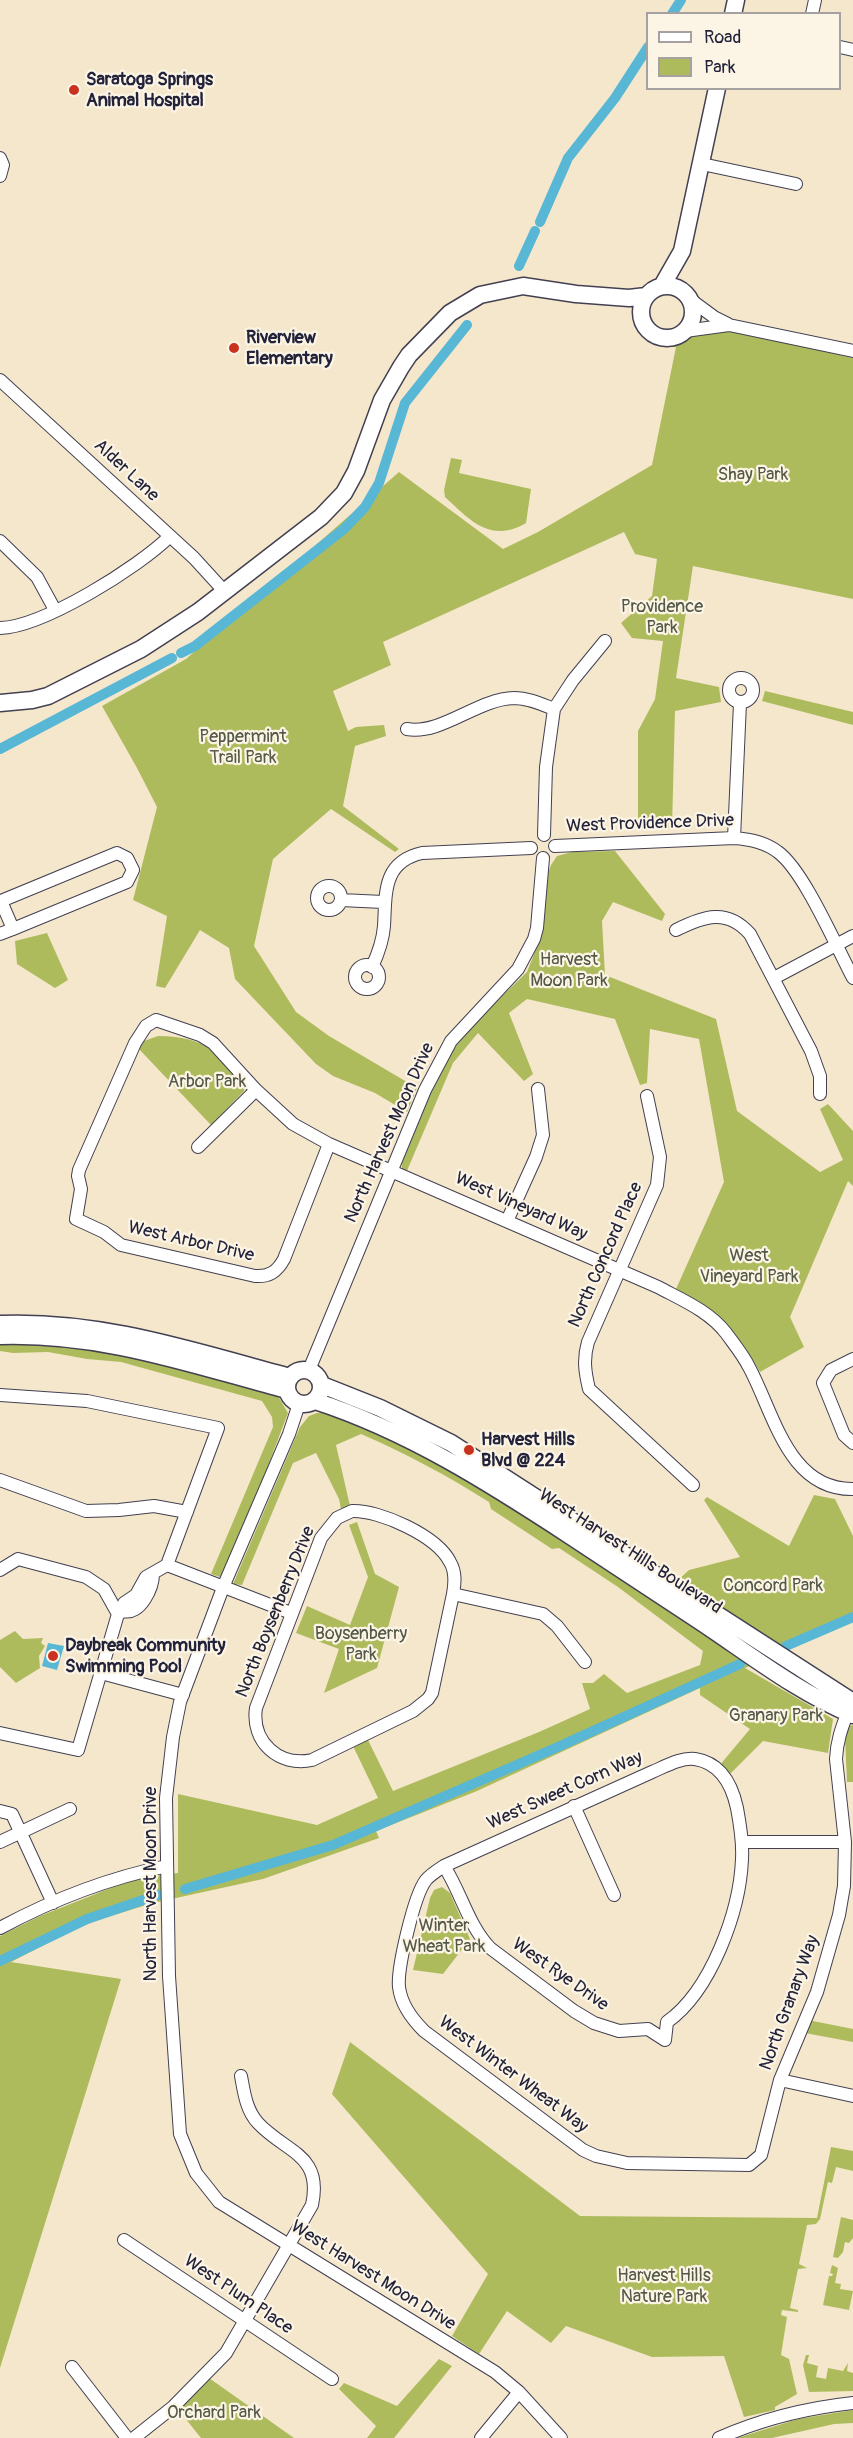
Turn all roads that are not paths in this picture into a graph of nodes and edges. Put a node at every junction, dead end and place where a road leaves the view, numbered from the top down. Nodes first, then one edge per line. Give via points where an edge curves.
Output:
1 (717, 90) edge
2 (702, 164) junction
3 (796, 184) dead end
4 (682, 251) junction
5 (662, 286) junction
6 (576, 294) junction
7 (646, 296) junction
8 (688, 296) junction
9 (643, 321) junction
10 (729, 325) junction
11 (686, 331) junction
12 (853, 351) edge
13 (0, 380) edge
14 (170, 536) junction
15 (0, 541) edge
16 (225, 592) junction
17 (55, 610) junction
18 (0, 628) edge
19 (605, 641) dead end
20 (740, 703) dead end
21 (0, 704) edge
22 (554, 709) junction
23 (407, 729) dead end
24 (544, 835) junction
25 (734, 838) junction
26 (555, 846) junction
27 (531, 848) junction
28 (543, 858) junction
29 (341, 900) dead end
30 (383, 902) junction
31 (13, 929) junction
32 (676, 930) dead end
33 (0, 934) edge
34 (853, 936) edge
35 (836, 945) junction
36 (372, 967) dead end
37 (774, 978) junction
38 (853, 978) edge
39 (256, 1089) junction
40 (538, 1089) dead end
41 (820, 1094) dead end
42 (647, 1096) dead end
43 (329, 1144) junction
44 (198, 1147) dead end
45 (392, 1170) junction
46 (75, 1219) joint
47 (507, 1221) junction
48 (619, 1270) junction
49 (0, 1324) edge
50 (0, 1336) edge
51 (853, 1359) edge
52 (309, 1370) junction
53 (289, 1383) junction
54 (322, 1385) junction
55 (0, 1395) edge
56 (307, 1403) junction
57 (853, 1443) edge
58 (0, 1480) edge
59 (693, 1485) dead end
60 (853, 1489) edge
61 (187, 1512) junction
62 (167, 1565) junction
63 (0, 1570) edge
64 (224, 1585) junction
65 (453, 1594) junction
66 (121, 1612) junction
67 (291, 1612) junction
68 (585, 1662) dead end
69 (101, 1673) junction
70 (183, 1695) junction
71 (852, 1706) edge
72 (0, 1732) edge
73 (574, 1806) junction
74 (70, 1809) dead end
75 (0, 1811) edge
76 (20, 1832) junction
77 (0, 1842) edge
78 (742, 1842) junction
79 (845, 1842) junction
80 (167, 1866) junction
81 (444, 1866) junction
82 (614, 1895) dead end
83 (53, 1903) junction
84 (0, 1928) edge
85 (404, 2002) joint
86 (241, 2076) dead end
87 (780, 2080) junction
88 (853, 2096) edge
89 (180, 2134) joint
90 (756, 2162) joint
91 (124, 2240) dead end
92 (291, 2245) junction
93 (245, 2323) junction
94 (72, 2367) dead end
95 (332, 2379) dead end
96 (519, 2392) junction
97 (853, 2403) edge
98 (127, 2438) edge
99 (134, 2438) edge
100 (481, 2438) edge
101 (561, 2438) edge
102 (719, 2438) edge

1 - 2 street
2 - 3 street
2 - 4 street
4 - 5 street
4 - 8 street
5 - 7 street
5 - 8 street via 678,288
6 - 7 street
6 - 9 street via 620,307
6 - 16 street via 523,286 507,288 480,295 450,313 401,367 382,400 344,493 321,518
7 - 9 street via 642,304
8 - 10 street
8 - 11 street via 693,316
9 - 11 street via 651,332 663,338
10 - 11 street
10 - 12 street
13 - 14 street, Alder Lane
14 - 16 street, Alder Lane
14 - 17 street via 116,578
15 - 17 street via 37,577
16 - 21 street via 141,649 64,689 32,700
17 - 18 street via 28,623
19 - 22 street
20 - 25 street
22 - 23 street via 512,698 482,705 432,727
22 - 24 street via 546,767
24 - 26 street
24 - 27 street via 534,838
25 - 26 street, West Providence Drive
25 - 35 street, West Providence Drive via 762,843 779,852 796,871
26 - 28 street via 550,856
27 - 28 street
27 - 30 street via 414,855 388,880
28 - 45 street, North Harvest Moon Drive via 534,939 518,969 451,1041 425,1090
29 - 30 street
30 - 36 street via 384,927
31 - 31 street via 127,882 133,870 128,858 117,853 1,901
31 - 33 street
32 - 37 street via 707,917 740,923
34 - 35 street
35 - 37 street
35 - 38 street
37 - 41 street via 816,1064
39 - 43 street, West Vineyard Way via 293,1124
39 - 44 street
39 - 46 street, West Vineyard Way via 213,1043 200,1035 156,1020 146,1026 128,1054 79,1170 81,1189
40 - 47 street via 543,1135
42 - 48 street, North Concord Place via 660,1173
43 - 45 street, West Vineyard Way
43 - 46 street, West Arbor Drive via 284,1259 269,1275 255,1276 121,1245
45 - 47 street, West Vineyard Way
45 - 52 street, North Harvest Moon Drive
47 - 48 street, West Vineyard Way
48 - 59 street, North Concord Place via 584,1356 589,1389
48 - 60 street, West Vineyard Way via 690,1304 724,1331 750,1369 798,1465 821,1482
49 - 53 street via 41,1323 140,1336
50 - 53 street via 40,1335 137,1349
51 - 57 street via 831,1370 823,1383 844,1435
52 - 53 street via 302,1370
52 - 54 street via 320,1378
53 - 56 street via 289,1396
54 - 56 street via 320,1397
54 - 71 street, West Harvest Hills Boulevard via 451,1443
55 - 61 street via 87,1401 218,1428
56 - 64 street, North Harvest Moon Drive via 289,1434
56 - 71 street, West Harvest Hills Boulevard via 369,1421 431,1451 501,1490 815,1697
58 - 61 street via 86,1511 154,1506
61 - 62 street
62 - 64 street
62 - 66 street via 146,1576
63 - 66 street via 18,1559 86,1577 104,1589
64 - 67 street
64 - 70 street, North Harvest Moon Drive
65 - 67 street, North Boysenberry Drive via 452,1564 440,1549 388,1518 352,1511 337,1518 323,1533
65 - 67 street, North Boysenberry Drive via 432,1693 418,1708 312,1760 299,1762 270,1750 255,1721 256,1708
65 - 68 street via 543,1614
66 - 69 street
69 - 70 street
69 - 72 street via 78,1750
70 - 80 street, North Harvest Moon Drive via 173,1737 166,1798
71 - 79 street, North Granary Way via 839,1731 836,1759
73 - 78 street, West Sweet Corn Way via 685,1759 694,1759 712,1765 729,1783
73 - 81 street, West Sweet Corn Way
73 - 82 street
74 - 76 street
75 - 76 street via 12,1814
76 - 77 street
76 - 83 street
78 - 79 street
78 - 81 street, West Rye Drive via 737,1897 728,1928 697,1990 667,2022 665,2040 648,2029 619,2031 594,2023 503,1958 478,1935
79 - 87 street, North Granary Way via 844,1886 834,1935 817,1992
80 - 83 street via 123,1877
80 - 89 street, North Harvest Moon Drive via 169,1976
81 - 85 street, West Sweet Corn Way via 426,1880 416,1898 400,1978
83 - 84 street
85 - 90 street, West Winter Wheat Way via 424,2031 571,2143 596,2156 627,2163 741,2166
86 - 92 street via 245,2100 258,2123 295,2150 312,2172 312,2205
87 - 88 street
87 - 90 street, North Granary Way via 761,2156
89 - 92 street, West Harvest Moon Drive via 196,2174 219,2202
91 - 93 street, West Plum Place
92 - 93 street
92 - 96 street, West Harvest Moon Drive via 495,2372
93 - 95 street, West Plum Place
93 - 99 street via 226,2354 173,2407
94 - 98 street
96 - 100 street
96 - 101 street, West Harvest Moon Drive
97 - 102 street via 765,2420

